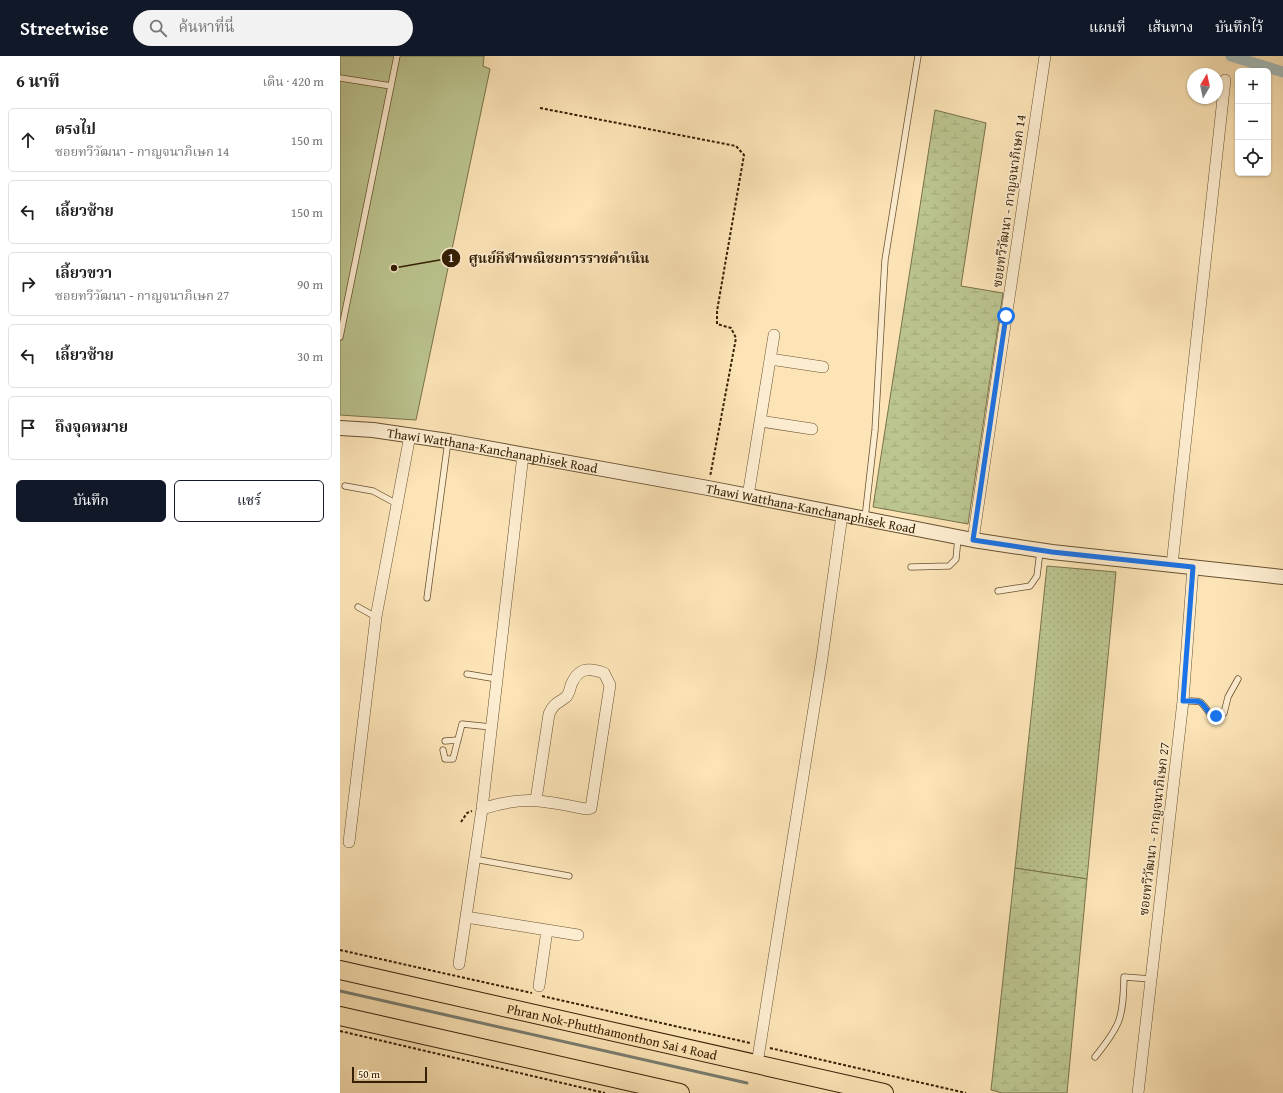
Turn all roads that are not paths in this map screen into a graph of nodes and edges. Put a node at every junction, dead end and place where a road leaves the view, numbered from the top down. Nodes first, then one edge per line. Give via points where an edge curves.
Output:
1 (397, 56) edge
2 (918, 56) edge
3 (1045, 56) edge
4 (340, 78) edge
5 (1226, 80) dead end
6 (391, 86) junction
7 (774, 335) dead end
8 (340, 337) edge
9 (770, 359) junction
10 (823, 367) dead end
11 (760, 421) junction
12 (340, 428) edge
13 (812, 430) dead end
14 (410, 435) junction
15 (448, 441) junction
16 (523, 455) junction
17 (345, 486) dead end
18 (748, 496) junction
19 (397, 504) junction
20 (842, 515) junction
21 (865, 519) junction
22 (958, 537) junction
23 (973, 540) junction
24 (1040, 550) junction
25 (1172, 565) junction
26 (911, 567) dead end
27 (1193, 567) junction
28 (1283, 577) edge
29 (998, 591) dead end
30 (427, 598) dead end
31 (358, 607) dead end
32 (376, 617) junction
33 (467, 674) dead end
34 (1238, 678) dead end
35 (497, 679) junction
36 (1183, 701) junction
37 (491, 726) junction
38 (458, 740) junction
39 (445, 742) dead end
40 (443, 750) dead end
41 (536, 800) junction
42 (482, 809) junction
43 (349, 842) dead end
44 (474, 859) junction
45 (569, 876) dead end
46 (466, 917) junction
47 (547, 930) junction
48 (578, 935) dead end
49 (460, 964) dead end
50 (340, 970) edge
51 (1151, 979) junction
52 (539, 986) dead end
53 (340, 1016) edge
54 (1095, 1057) dead end
55 (757, 1064) junction
56 (680, 1093) edge
57 (884, 1093) edge
58 (1138, 1093) edge

1 - 6 lane
2 - 21 lane via 885,260 875,430
3 - 23 street, ซอยทวีวัฒนา - กาญจนาภิเษก 14
4 - 6 lane
5 - 25 street
6 - 8 lane
7 - 9 street
9 - 10 street
9 - 11 street
11 - 13 street
11 - 18 street
12 - 14 street, Thawi Watthana-Kanchanaphisek Road
14 - 15 street, Thawi Watthana-Kanchanaphisek Road
14 - 19 street
15 - 16 street, Thawi Watthana-Kanchanaphisek Road
15 - 30 lane
16 - 18 street, Thawi Watthana-Kanchanaphisek Road
16 - 35 street
17 - 19 lane via 373,491
18 - 20 street, Thawi Watthana-Kanchanaphisek Road
19 - 32 street
20 - 21 street, Thawi Watthana-Kanchanaphisek Road
20 - 55 street via 821,666
21 - 22 street, Thawi Watthana-Kanchanaphisek Road
22 - 23 street, Thawi Watthana-Kanchanaphisek Road
22 - 26 lane via 956,559 949,566
23 - 24 street, Thawi Watthana-Kanchanaphisek Road
24 - 25 street, Thawi Watthana-Kanchanaphisek Road
24 - 29 lane via 1037,576 1030,586
25 - 27 street, Thawi Watthana-Kanchanaphisek Road
27 - 28 street, Thawi Watthana-Kanchanaphisek Road
27 - 36 street, ซอยทวีวัฒนา - กาญจนาภิเษก 27
31 - 32 lane
32 - 43 street
33 - 35 lane
34 - 36 lane via 1228,697 1224,713 1220,716 1210,714 1201,701
35 - 37 street
36 - 51 street, ซอยทวีวัฒนา - กาญจนาภิเษก 27
37 - 38 lane via 462,724
37 - 42 street
38 - 39 lane
38 - 40 lane via 453,759 445,759
41 - 41 street via 591,808 610,685 604,673 592,669 581,671 574,677 567,696 553,704 549,714
41 - 42 street via 510,801
42 - 44 street
44 - 45 lane
44 - 46 street
46 - 47 street
46 - 49 street
47 - 48 street
47 - 52 street
50 - 55 main road, Phran Nok-Phutthamonthon Sai 4 Road
51 - 54 lane via 1124,977 1123,1010 1114,1034
51 - 58 street, ซอยทวีวัฒนา - กาญจนาภิเษก 27
53 - 56 main road
55 - 57 main road, Phran Nok-Phutthamonthon Sai 4 Road

